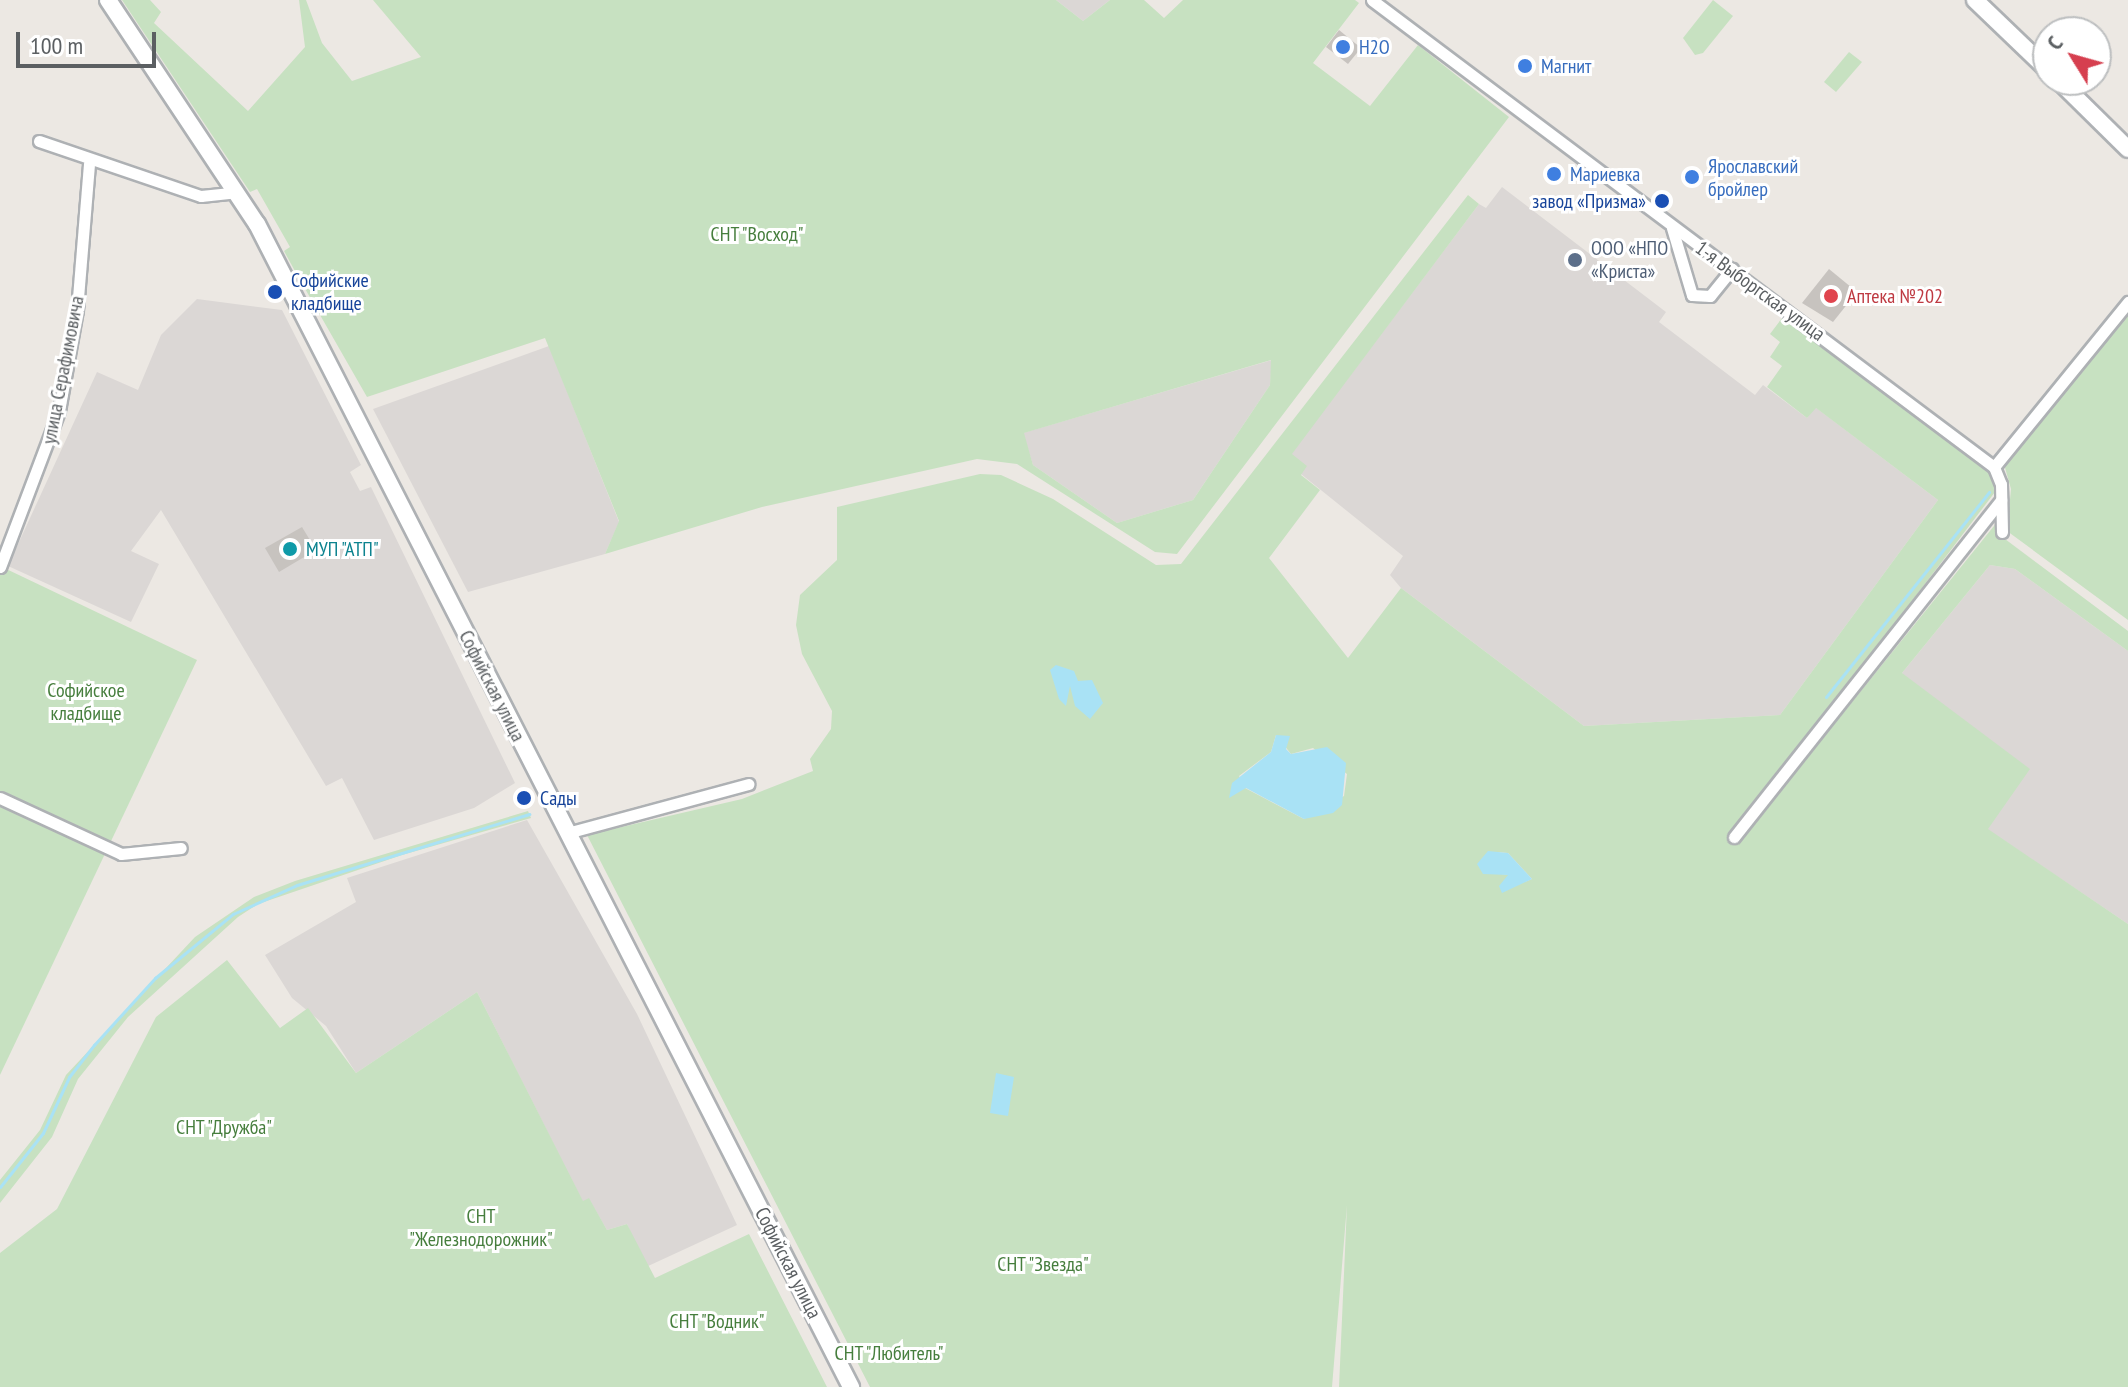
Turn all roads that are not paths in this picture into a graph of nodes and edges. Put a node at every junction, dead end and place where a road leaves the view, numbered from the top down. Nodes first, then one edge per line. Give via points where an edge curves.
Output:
1 (108, 0) edge
2 (1372, 0) edge
3 (1975, 0) edge
4 (2032, 55) edge
5 (2074, 96) edge
6 (39, 141) dead end
7 (2128, 149) edge
8 (89, 163) junction
9 (238, 192) junction
10 (1666, 222) junction
11 (1732, 269) junction
12 (2128, 302) edge
13 (1994, 467) junction
14 (2001, 500) junction
15 (2002, 532) dead end
16 (0, 567) edge
17 (749, 784) dead end
18 (0, 798) edge
19 (567, 833) junction
20 (1734, 837) dead end
21 (181, 848) dead end
22 (851, 1387) edge

1 - 9 main road, Софийская улица
2 - 10 street, 1-я Выборгская улица
3 - 4 main road
5 - 7 main road
6 - 8 street
8 - 9 street via 119,165 201,196
8 - 16 street, улица Серафимовича via 77,310 59,411
9 - 19 main road, Софийская улица
10 - 11 street, 1-я Выборгская улица
10 - 11 street via 1678,240 1684,286 1692,295 1710,296
11 - 13 street, 1-я Выборгская улица
12 - 13 street
13 - 14 street
14 - 15 street
14 - 20 street
17 - 19 street
18 - 21 street via 121,854
19 - 22 main road, Софийская улица

